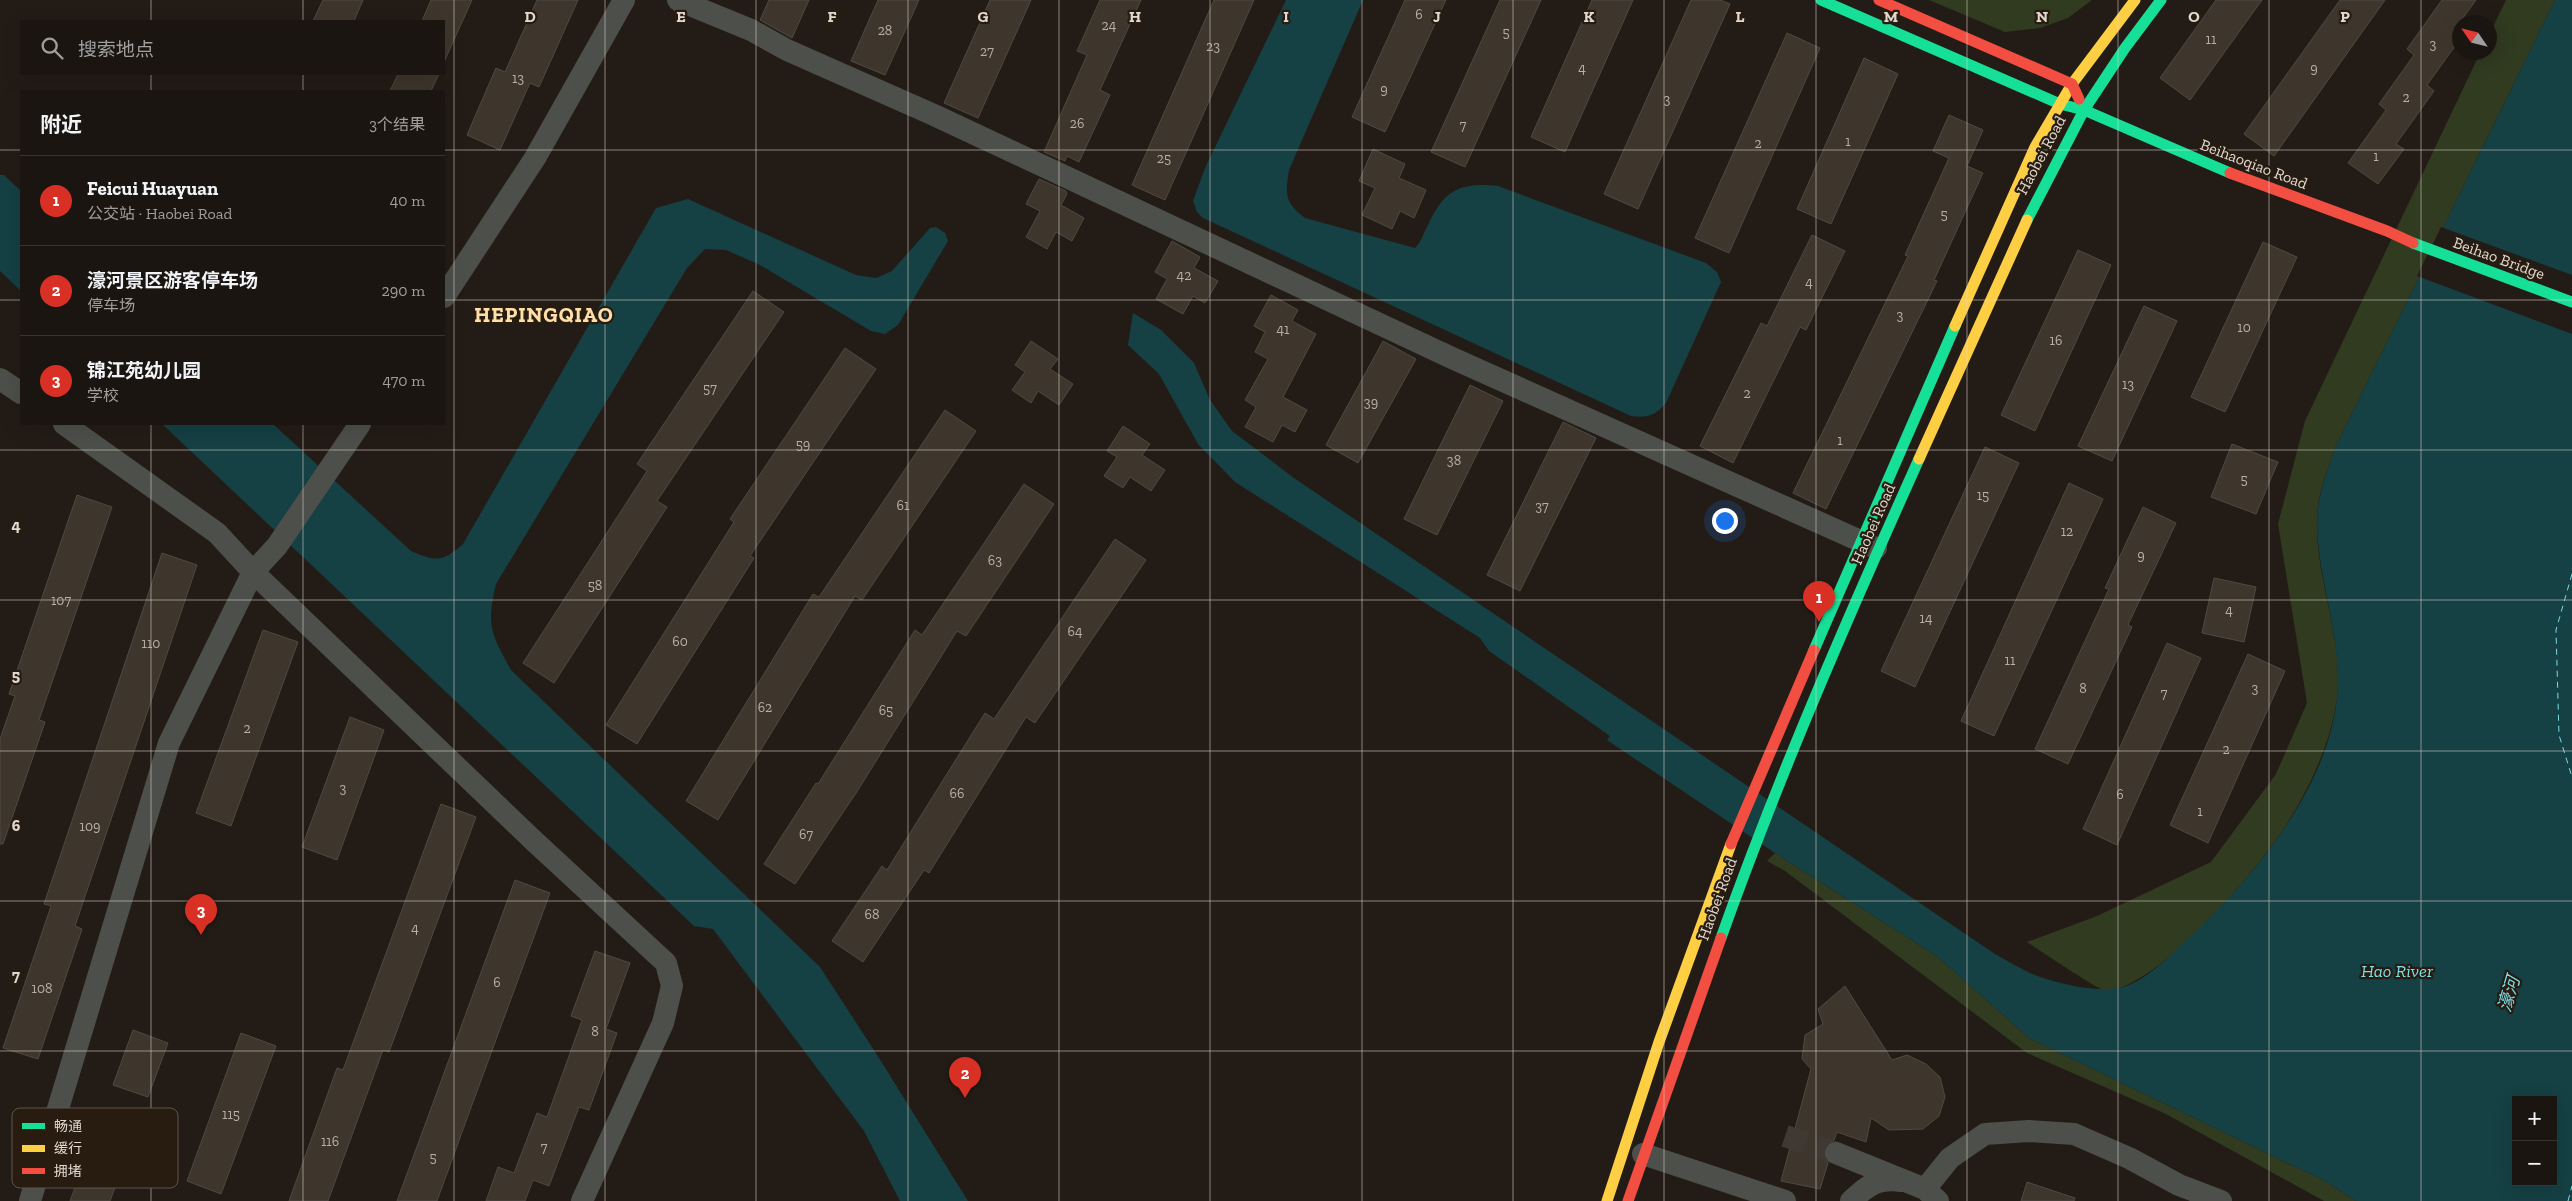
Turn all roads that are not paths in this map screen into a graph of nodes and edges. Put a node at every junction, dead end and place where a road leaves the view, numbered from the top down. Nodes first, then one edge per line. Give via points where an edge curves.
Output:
1 (624, 0) edge
2 (678, 0) edge
3 (1820, 0) edge
4 (1879, 0) edge
5 (2136, 0) edge
6 (2161, 0) edge
7 (2072, 84) junction
8 (2060, 104) junction
9 (2084, 110) junction
10 (2414, 244) joint
11 (445, 295) edge
12 (2572, 302) edge
13 (0, 379) edge
14 (20, 392) edge
15 (65, 425) edge
16 (359, 425) edge
17 (1870, 545) junction
18 (254, 572) junction
19 (58, 1108) edge
20 (1836, 1153) tunnel mouth
21 (1643, 1154) junction
22 (34, 1188) edge
23 (1923, 1191) edge
24 (30, 1201) edge
25 (582, 1201) edge
26 (1607, 1201) edge
27 (1628, 1201) edge
28 (1785, 1201) edge
29 (1851, 1201) edge
30 (2221, 1201) edge

1 - 11 street via 534,158
2 - 17 street via 934,114 1452,358
3 - 8 street, Beihaoqiao Road
4 - 7 street
5 - 7 street, Haobei Road
6 - 9 street, Haobei Road
7 - 8 street, Haobei Road
7 - 9 street
8 - 9 street, Beihaoqiao Road
8 - 17 street, Haobei Road via 2031,155
9 - 10 street, Beihaoqiao Road via 2199,160
9 - 17 street, Haobei Road via 2020,231
10 - 12 street, Beihao Bridge
13 - 14 street
15 - 18 street via 217,533
16 - 18 street via 278,546
17 - 21 street, Haobei Road via 1754,845
17 - 26 street, Haobei Road via 1734,834 1659,1042
18 - 19 street via 168,743
18 - 25 street via 666,963 672,986 663,1023
20 - 23 street
21 - 27 street, Haobei Road
21 - 28 street
22 - 24 street
23 - 29 street via 1885,1179 1867,1186
23 - 30 street via 1950,1158 1985,1134 2029,1131 2074,1134 2179,1185

